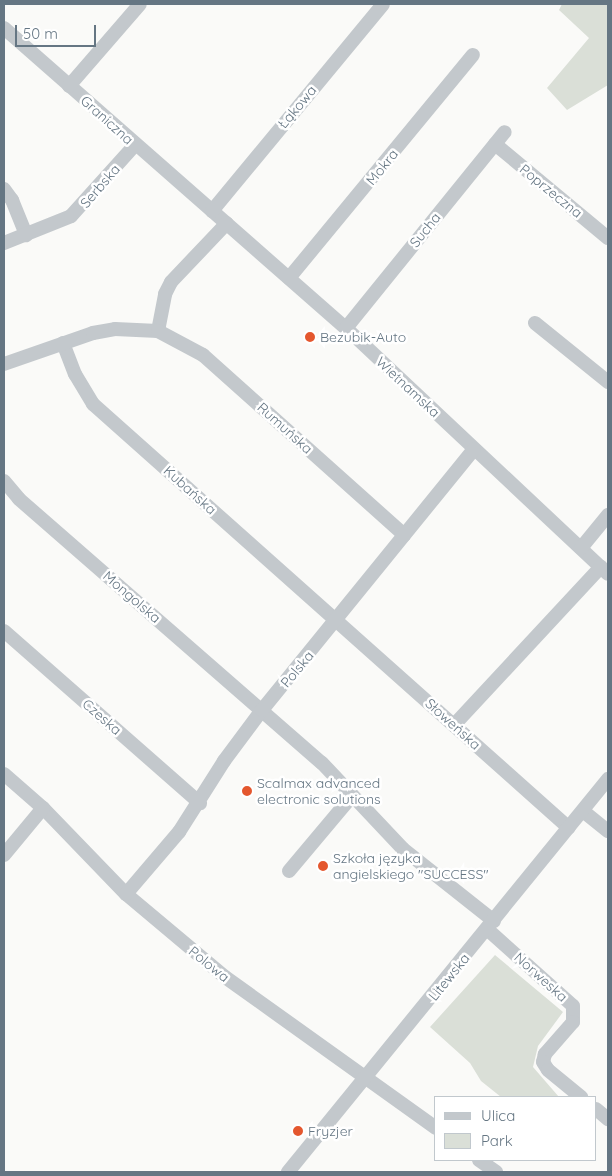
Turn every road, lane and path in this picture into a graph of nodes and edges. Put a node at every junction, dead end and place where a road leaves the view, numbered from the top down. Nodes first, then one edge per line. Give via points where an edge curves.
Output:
1 (383, 4) edge
2 (136, 5) edge
3 (4, 28) edge
4 (473, 55) dead end
5 (70, 86) junction
6 (505, 132) dead end
7 (495, 144) junction
8 (135, 145) junction
9 (4, 189) edge
10 (212, 211) junction
11 (227, 223) junction
12 (26, 235) junction
13 (608, 238) edge
14 (4, 243) edge
15 (289, 278) junction
16 (535, 324) dead end
17 (346, 328) junction
18 (158, 331) junction
19 (63, 343) junction
20 (4, 364) edge
21 (608, 382) edge
22 (474, 448) junction
23 (4, 481) edge
24 (608, 515) edge
25 (404, 535) junction
26 (581, 548) junction
27 (605, 570) edge
28 (337, 620) junction
29 (4, 631) edge
30 (262, 710) junction
31 (454, 724) junction
32 (4, 774) edge
33 (608, 779) edge
34 (352, 796) junction
35 (200, 803) junction
36 (43, 808) junction
37 (583, 811) junction
38 (569, 828) junction
39 (608, 831) edge
40 (4, 856) edge
41 (289, 871) dead end
42 (126, 894) junction
43 (490, 925) junction
44 (367, 1078) junction
45 (580, 1096) edge
46 (597, 1110) edge
47 (608, 1119) edge
48 (434, 1127) edge
49 (480, 1161) edge
50 (288, 1172) edge
51 (496, 1172) edge

1 - 10 street, Łąkowa
2 - 5 street
3 - 5 street, Graniczna
4 - 15 street, Mokra
5 - 8 street, Graniczna
6 - 7 street, Sucha
7 - 13 street, Poprzeczna
7 - 17 street, Sucha
8 - 10 street, Graniczna
8 - 12 street, Serbska via 82,208 60,223
9 - 12 street
10 - 11 street, Wietnamska
11 - 15 street, Wietnamska
11 - 18 street via 171,282 165,294
12 - 14 street, Serbska
15 - 17 street, Wietnamska
16 - 21 street
17 - 22 street, Wietnamska
18 - 19 street, Rumuńska via 115,329
18 - 25 street, Rumuńska via 203,354
19 - 20 street, Rumuńska
19 - 28 street, Kubańska via 75,374 93,404
22 - 25 street, Polska
22 - 26 street, Wietnamska
23 - 30 street, Mongolska via 19,498
24 - 26 street
25 - 28 street, Polska
26 - 27 street, Wietnamska
27 - 31 street, Wietnamska
28 - 30 street, Polska
28 - 31 street, Słoweńska
29 - 35 street, Czeska
30 - 34 street, Mongolska via 322,763
30 - 35 street, Polska via 224,761
31 - 38 street, Słoweńska
32 - 36 street, Polowa
33 - 37 street, Litewska
34 - 41 street
34 - 43 street, Mongolska via 403,849
35 - 42 street, Polska via 180,832
36 - 40 street
36 - 42 street, Polowa
37 - 38 street, Litewska
37 - 39 street
38 - 43 street, Litewska
42 - 44 street, Polowa via 225,977
43 - 44 street, Litewska
43 - 45 street, Norweska via 573,1006 573,1022 545,1054 544,1062 548,1070
44 - 48 street, Polowa
44 - 50 street, Litewska
46 - 47 street
49 - 51 street

